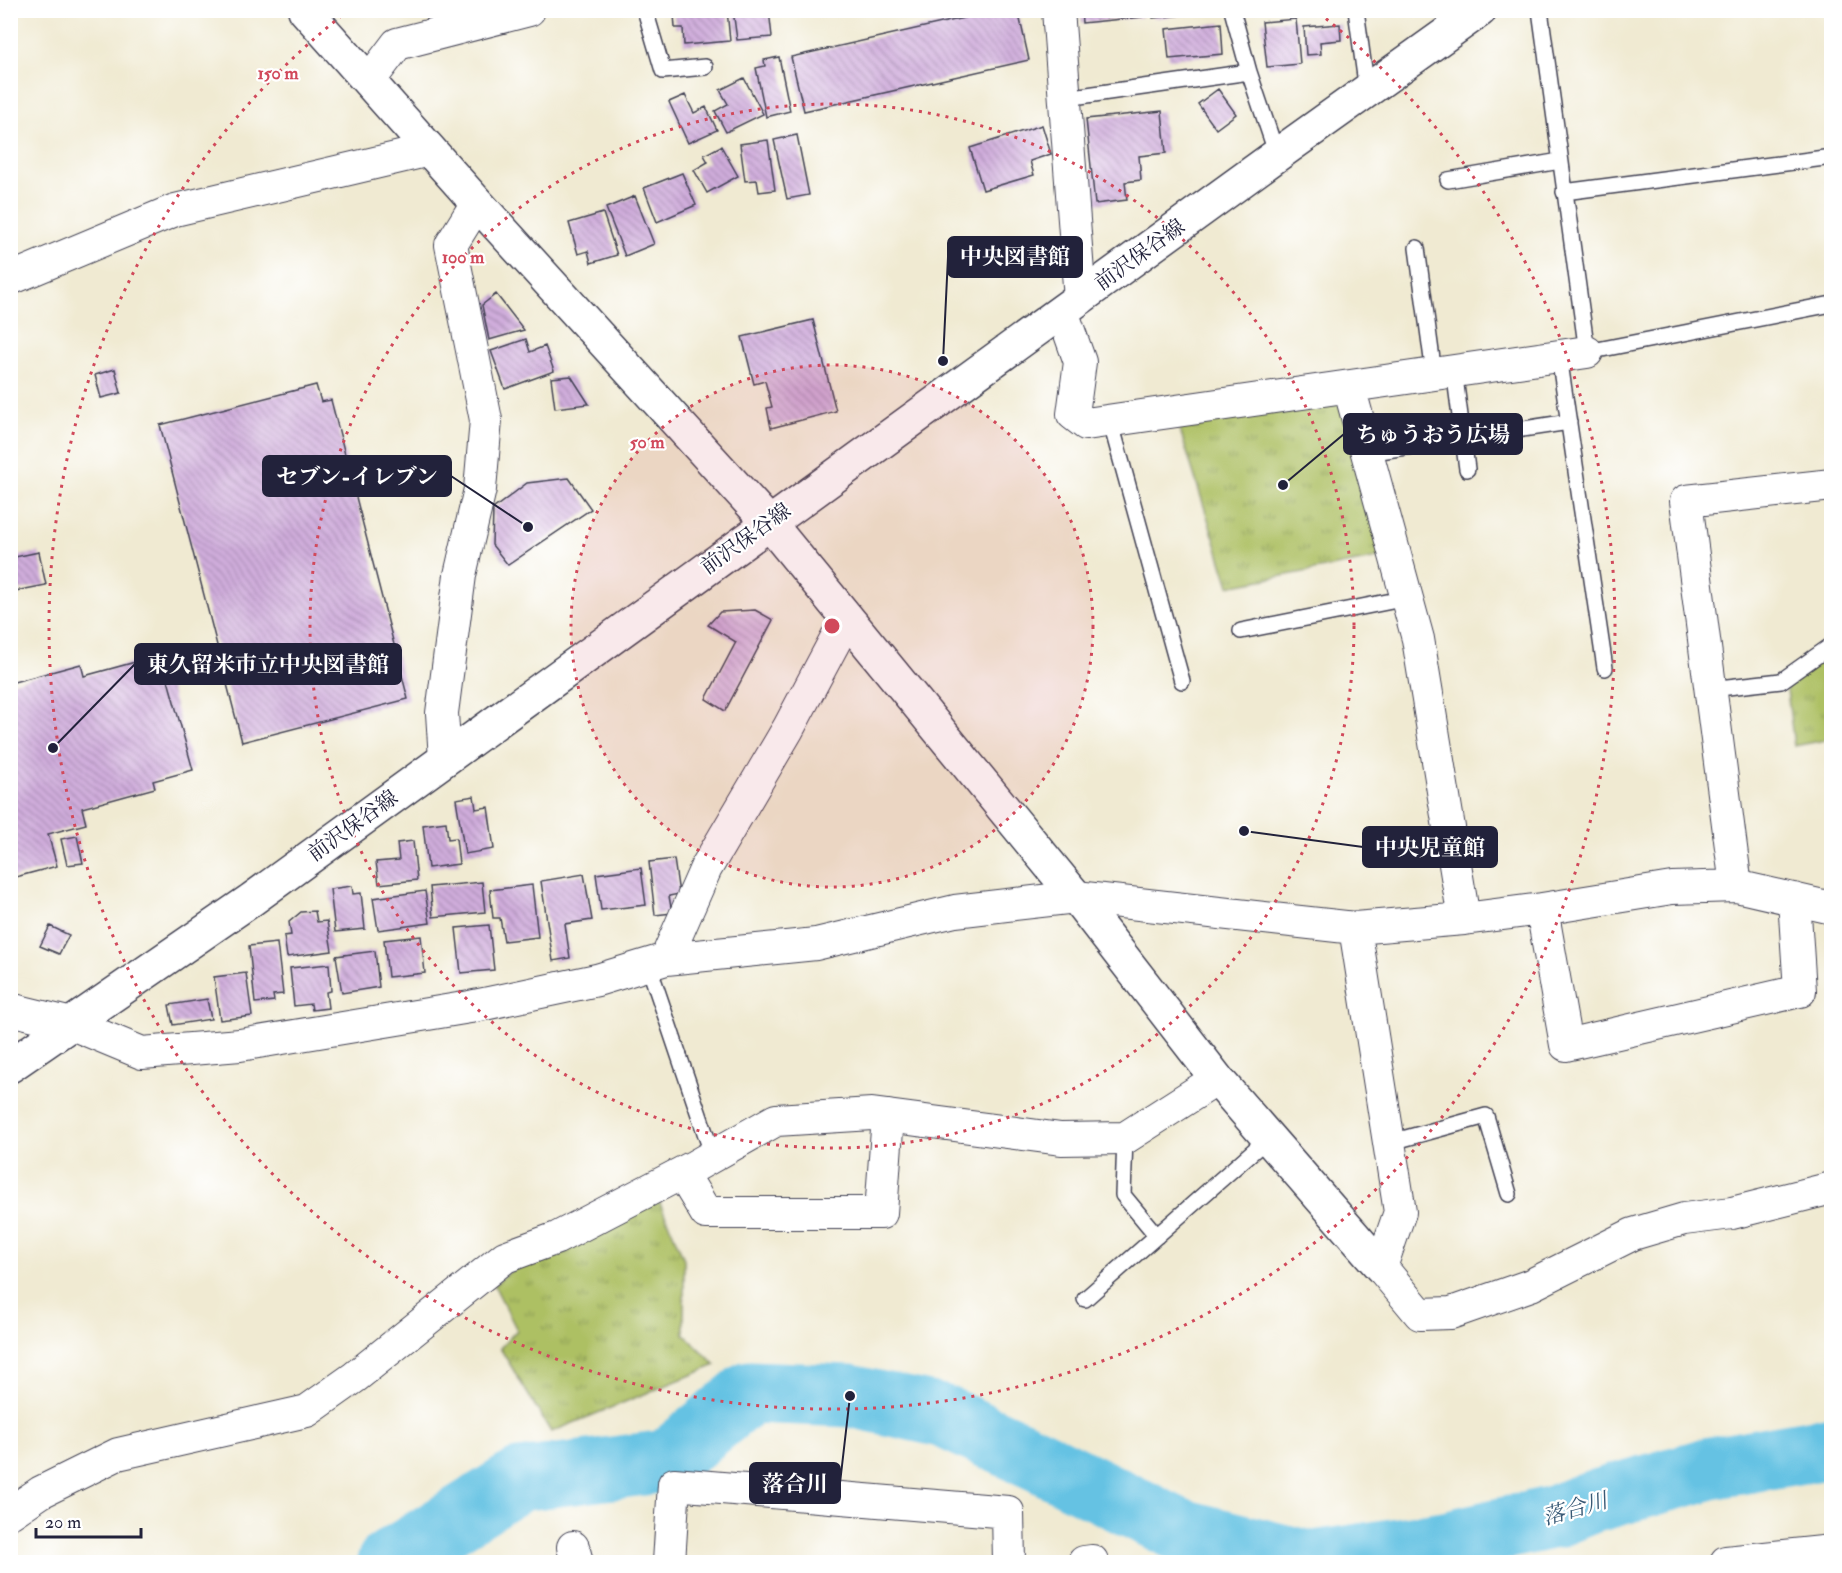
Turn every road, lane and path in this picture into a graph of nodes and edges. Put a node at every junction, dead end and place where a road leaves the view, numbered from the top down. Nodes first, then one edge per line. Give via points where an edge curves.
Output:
1 (305, 10) edge
2 (529, 10) edge
3 (645, 10) edge
4 (1058, 10) edge
5 (1232, 10) edge
6 (1356, 10) edge
7 (1480, 10) edge
8 (1540, 10) edge
9 (705, 67) dead end
10 (1249, 72) junction
11 (369, 81) junction
12 (1367, 91) junction
13 (1066, 98) junction
14 (430, 150) junction
15 (1277, 155) junction
16 (1832, 157) edge
17 (1560, 161) junction
18 (1448, 180) dead end
19 (1564, 192) junction
20 (477, 203) junction
21 (1417, 248) dead end
22 (10, 279) edge
23 (1832, 304) edge
24 (1071, 305) junction
25 (1573, 354) junction
26 (1444, 372) junction
27 (1349, 387) junction
28 (1110, 420) junction
29 (1569, 422) junction
30 (1463, 439) junction
31 (1367, 453) junction
32 (1467, 469) dead end
33 (1832, 484) edge
34 (769, 523) junction
35 (1407, 598) junction
36 (847, 618) junction
37 (1241, 632) dead end
38 (1832, 645) edge
39 (1605, 668) dead end
40 (1182, 681) dead end
41 (1710, 689) junction
42 (445, 759) junction
43 (1736, 886) junction
44 (1076, 897) junction
45 (1794, 899) junction
46 (1832, 908) edge
47 (1542, 909) junction
48 (1464, 919) junction
49 (1355, 928) junction
50 (657, 961) junction
51 (10, 1009) edge
52 (72, 1024) junction
53 (10, 1066) edge
54 (1217, 1079) junction
55 (888, 1116) junction
56 (1125, 1138) junction
57 (1267, 1139) junction
58 (1388, 1143) junction
59 (713, 1156) junction
60 (682, 1173) junction
61 (1832, 1188) edge
62 (1509, 1194) dead end
63 (1157, 1236) junction
64 (1381, 1267) junction
65 (1085, 1299) dead end
66 (10, 1513) edge
67 (1832, 1551) edge
68 (669, 1563) edge
69 (1009, 1563) edge
70 (1726, 1563) edge

1 - 11 main road
2 - 11 street via 397,44
3 - 9 lane via 663,72
4 - 13 street
5 - 10 lane
6 - 12 lane
7 - 12 main road, 前沢保谷線
8 - 17 lane
10 - 13 lane
10 - 15 lane
11 - 14 main road
12 - 15 main road, 前沢保谷線
13 - 24 street
14 - 20 main road
14 - 22 street via 175,210
15 - 24 main road, 前沢保谷線
16 - 19 lane
17 - 18 lane
17 - 19 lane
19 - 25 lane
20 - 34 main road
20 - 42 street via 451,245 486,420 480,489 460,575 442,713
21 - 26 lane
23 - 25 lane
24 - 28 street via 1080,362 1073,414 1086,424
24 - 34 main road, 前沢保谷線
25 - 26 street
25 - 29 lane
26 - 27 street
26 - 30 lane
27 - 28 street
27 - 31 street
28 - 40 lane
29 - 30 lane
29 - 39 lane
30 - 31 lane
30 - 32 lane
31 - 35 street
33 - 41 street via 1686,501
34 - 36 main road
34 - 42 main road, 前沢保谷線
35 - 37 lane
35 - 48 street via 1418,639
36 - 44 main road
36 - 50 street
38 - 41 lane via 1781,681
41 - 43 street
42 - 52 main road, 前沢保谷線
43 - 45 street
43 - 47 street via 1672,888
44 - 49 street
44 - 50 street via 955,911 816,944
44 - 54 main road
45 - 46 street
45 - 47 street via 1800,991 1566,1045
47 - 48 street
48 - 49 street
49 - 58 street
50 - 52 street via 597,980 470,1007 240,1045 142,1053
50 - 59 lane
51 - 52 street
52 - 53 main road, 前沢保谷線
54 - 56 street
54 - 57 main road
55 - 56 street via 1061,1139
55 - 59 street via 776,1120
55 - 60 street via 881,1213 706,1213
56 - 63 lane via 1123,1195
57 - 63 lane
57 - 64 main road
58 - 62 lane via 1486,1116
58 - 64 street via 1400,1212
59 - 60 street
60 - 66 street via 557,1238 505,1257 307,1411 118,1454 40,1492
61 - 64 street via 1732,1213 1684,1219 1633,1234 1531,1285 1451,1313 1420,1314
63 - 65 lane
67 - 70 street
68 - 69 street via 674,1484 1008,1512

